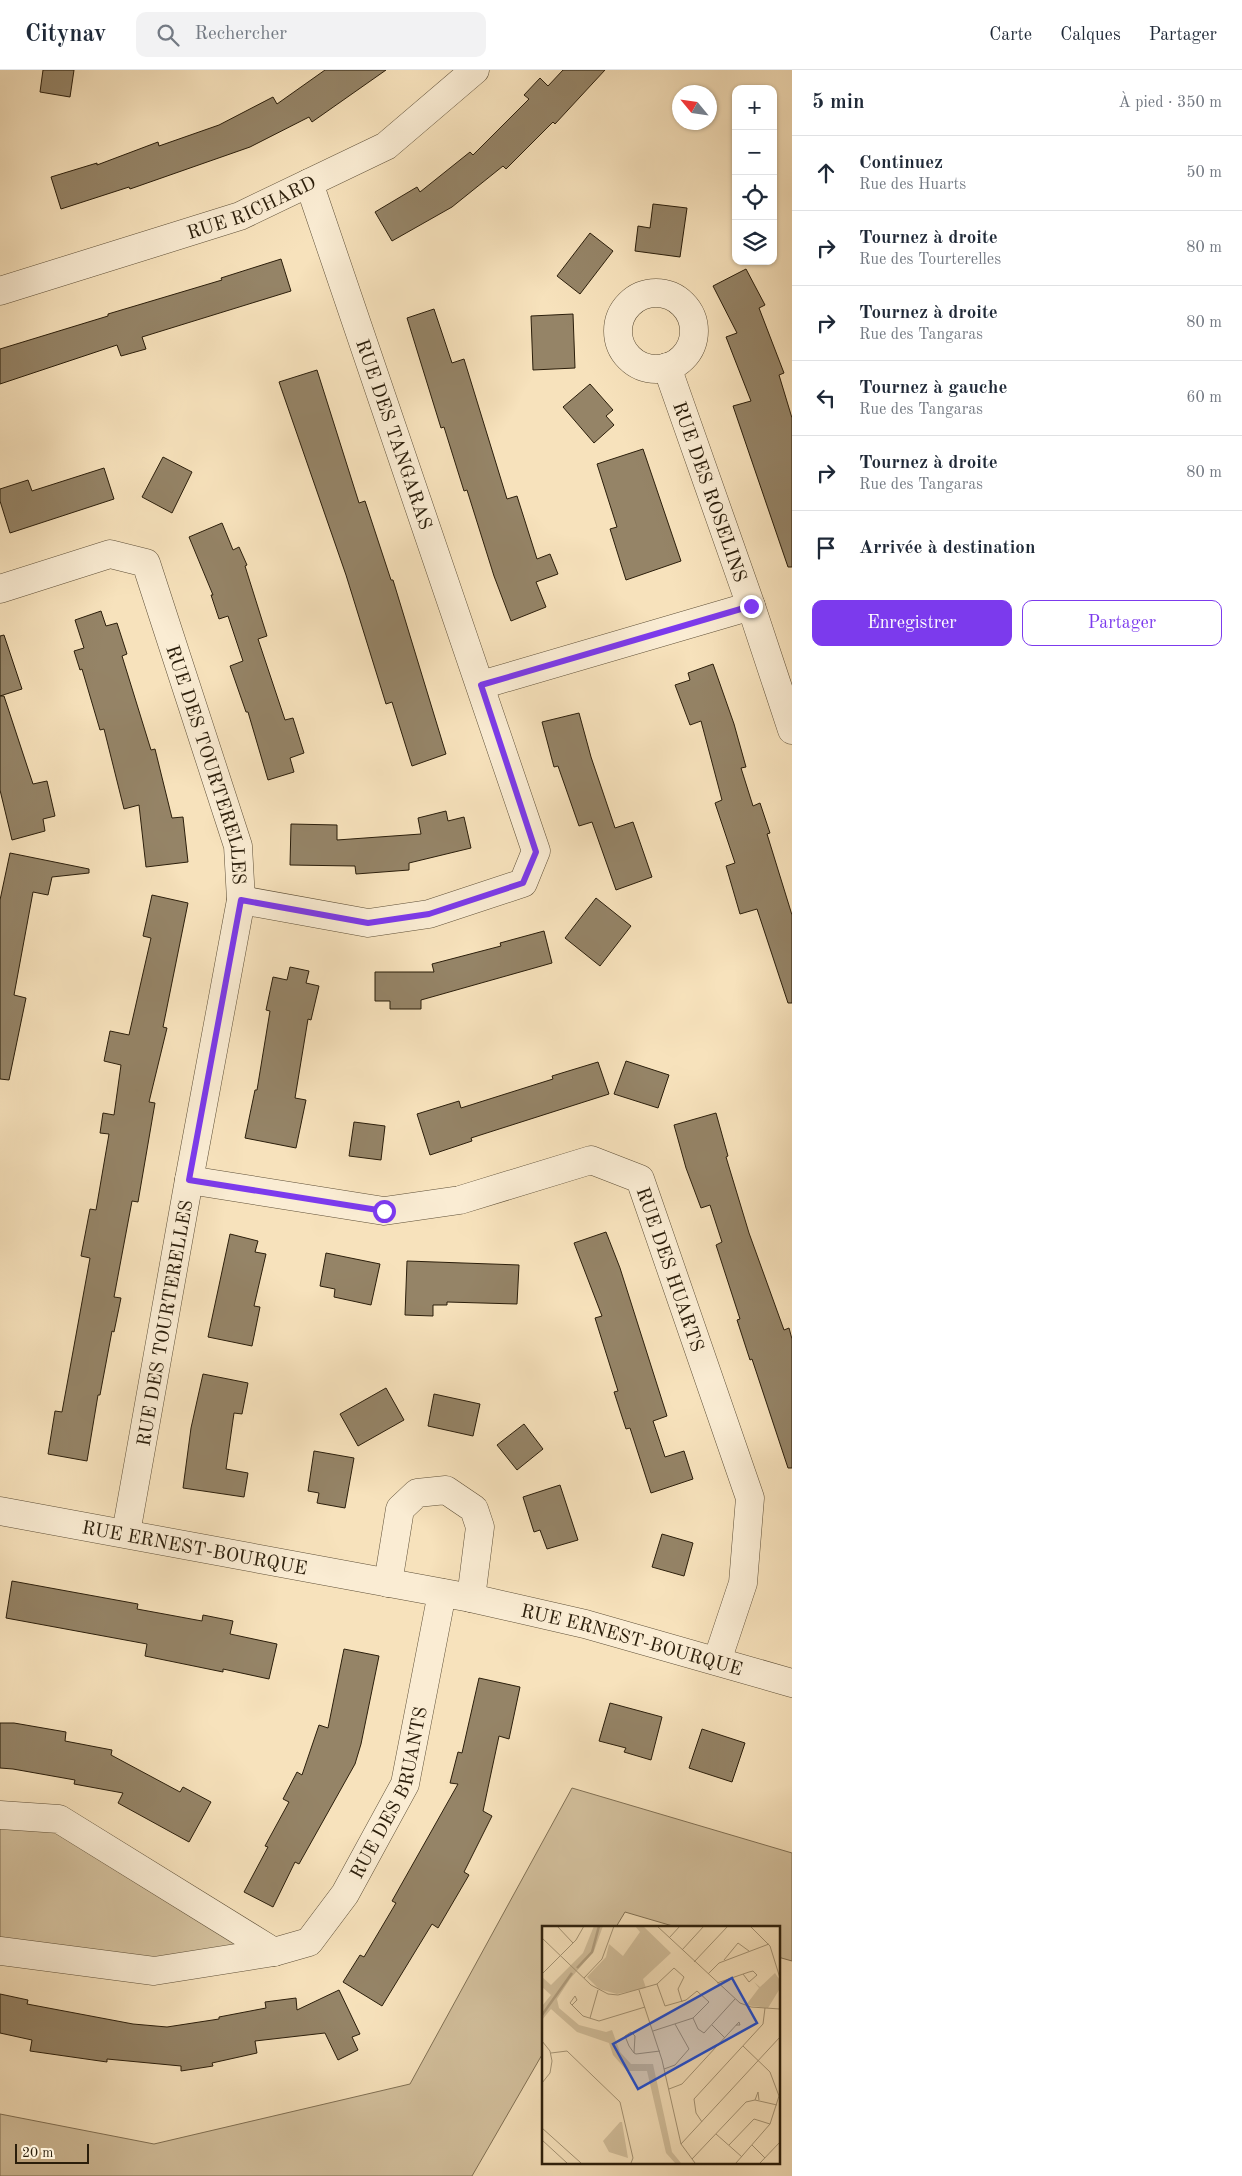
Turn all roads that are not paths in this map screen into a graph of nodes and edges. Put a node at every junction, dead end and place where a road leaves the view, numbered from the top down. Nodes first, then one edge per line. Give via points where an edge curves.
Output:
1 (475, 70) edge
2 (309, 183) junction
3 (0, 291) edge
4 (667, 367) dead end
5 (0, 589) edge
6 (751, 606) junction
7 (481, 685) junction
8 (792, 730) edge
9 (241, 900) junction
10 (189, 1180) junction
11 (0, 1511) edge
12 (126, 1533) junction
13 (388, 1583) junction
14 (442, 1593) junction
15 (471, 1598) junction
16 (716, 1661) junction
17 (792, 1683) edge
18 (0, 1815) edge
19 (0, 1951) edge
20 (274, 1952) junction

1 - 2 street, RUE RICHARD via 386,146
2 - 3 street, RUE RICHARD via 240,216
2 - 7 street, RUE DES TANGARAS
4 - 6 street, RUE DES ROSELINS
5 - 9 street, RUE DES TOURTERELLES via 110,554 146,563 238,846
6 - 7 street
6 - 8 street, RUE DES ROSELINS
7 - 9 street, RUE DES TANGARAS via 536,852 523,883 429,914 368,923
9 - 10 street, RUE DES TOURTERELLES
10 - 12 street, RUE DES TOURTERELLES
10 - 16 street, RUE DES HUARTS via 384,1211 460,1200 591,1160 640,1180 750,1498 743,1583
11 - 12 street, RUE ERNEST-BOURQUE
12 - 13 street, RUE ERNEST-BOURQUE
13 - 14 street, RUE ERNEST-BOURQUE
13 - 15 street via 400,1509 417,1493 446,1490 474,1509 480,1527
14 - 15 street, RUE ERNEST-BOURQUE
14 - 20 street, RUE DES BRUANTS via 405,1784 345,1894 309,1942
15 - 16 street, RUE ERNEST-BOURQUE via 585,1624
16 - 17 street, RUE ERNEST-BOURQUE
18 - 20 street via 59,1819
19 - 20 street, RUE DES BRUANTS via 154,1971

